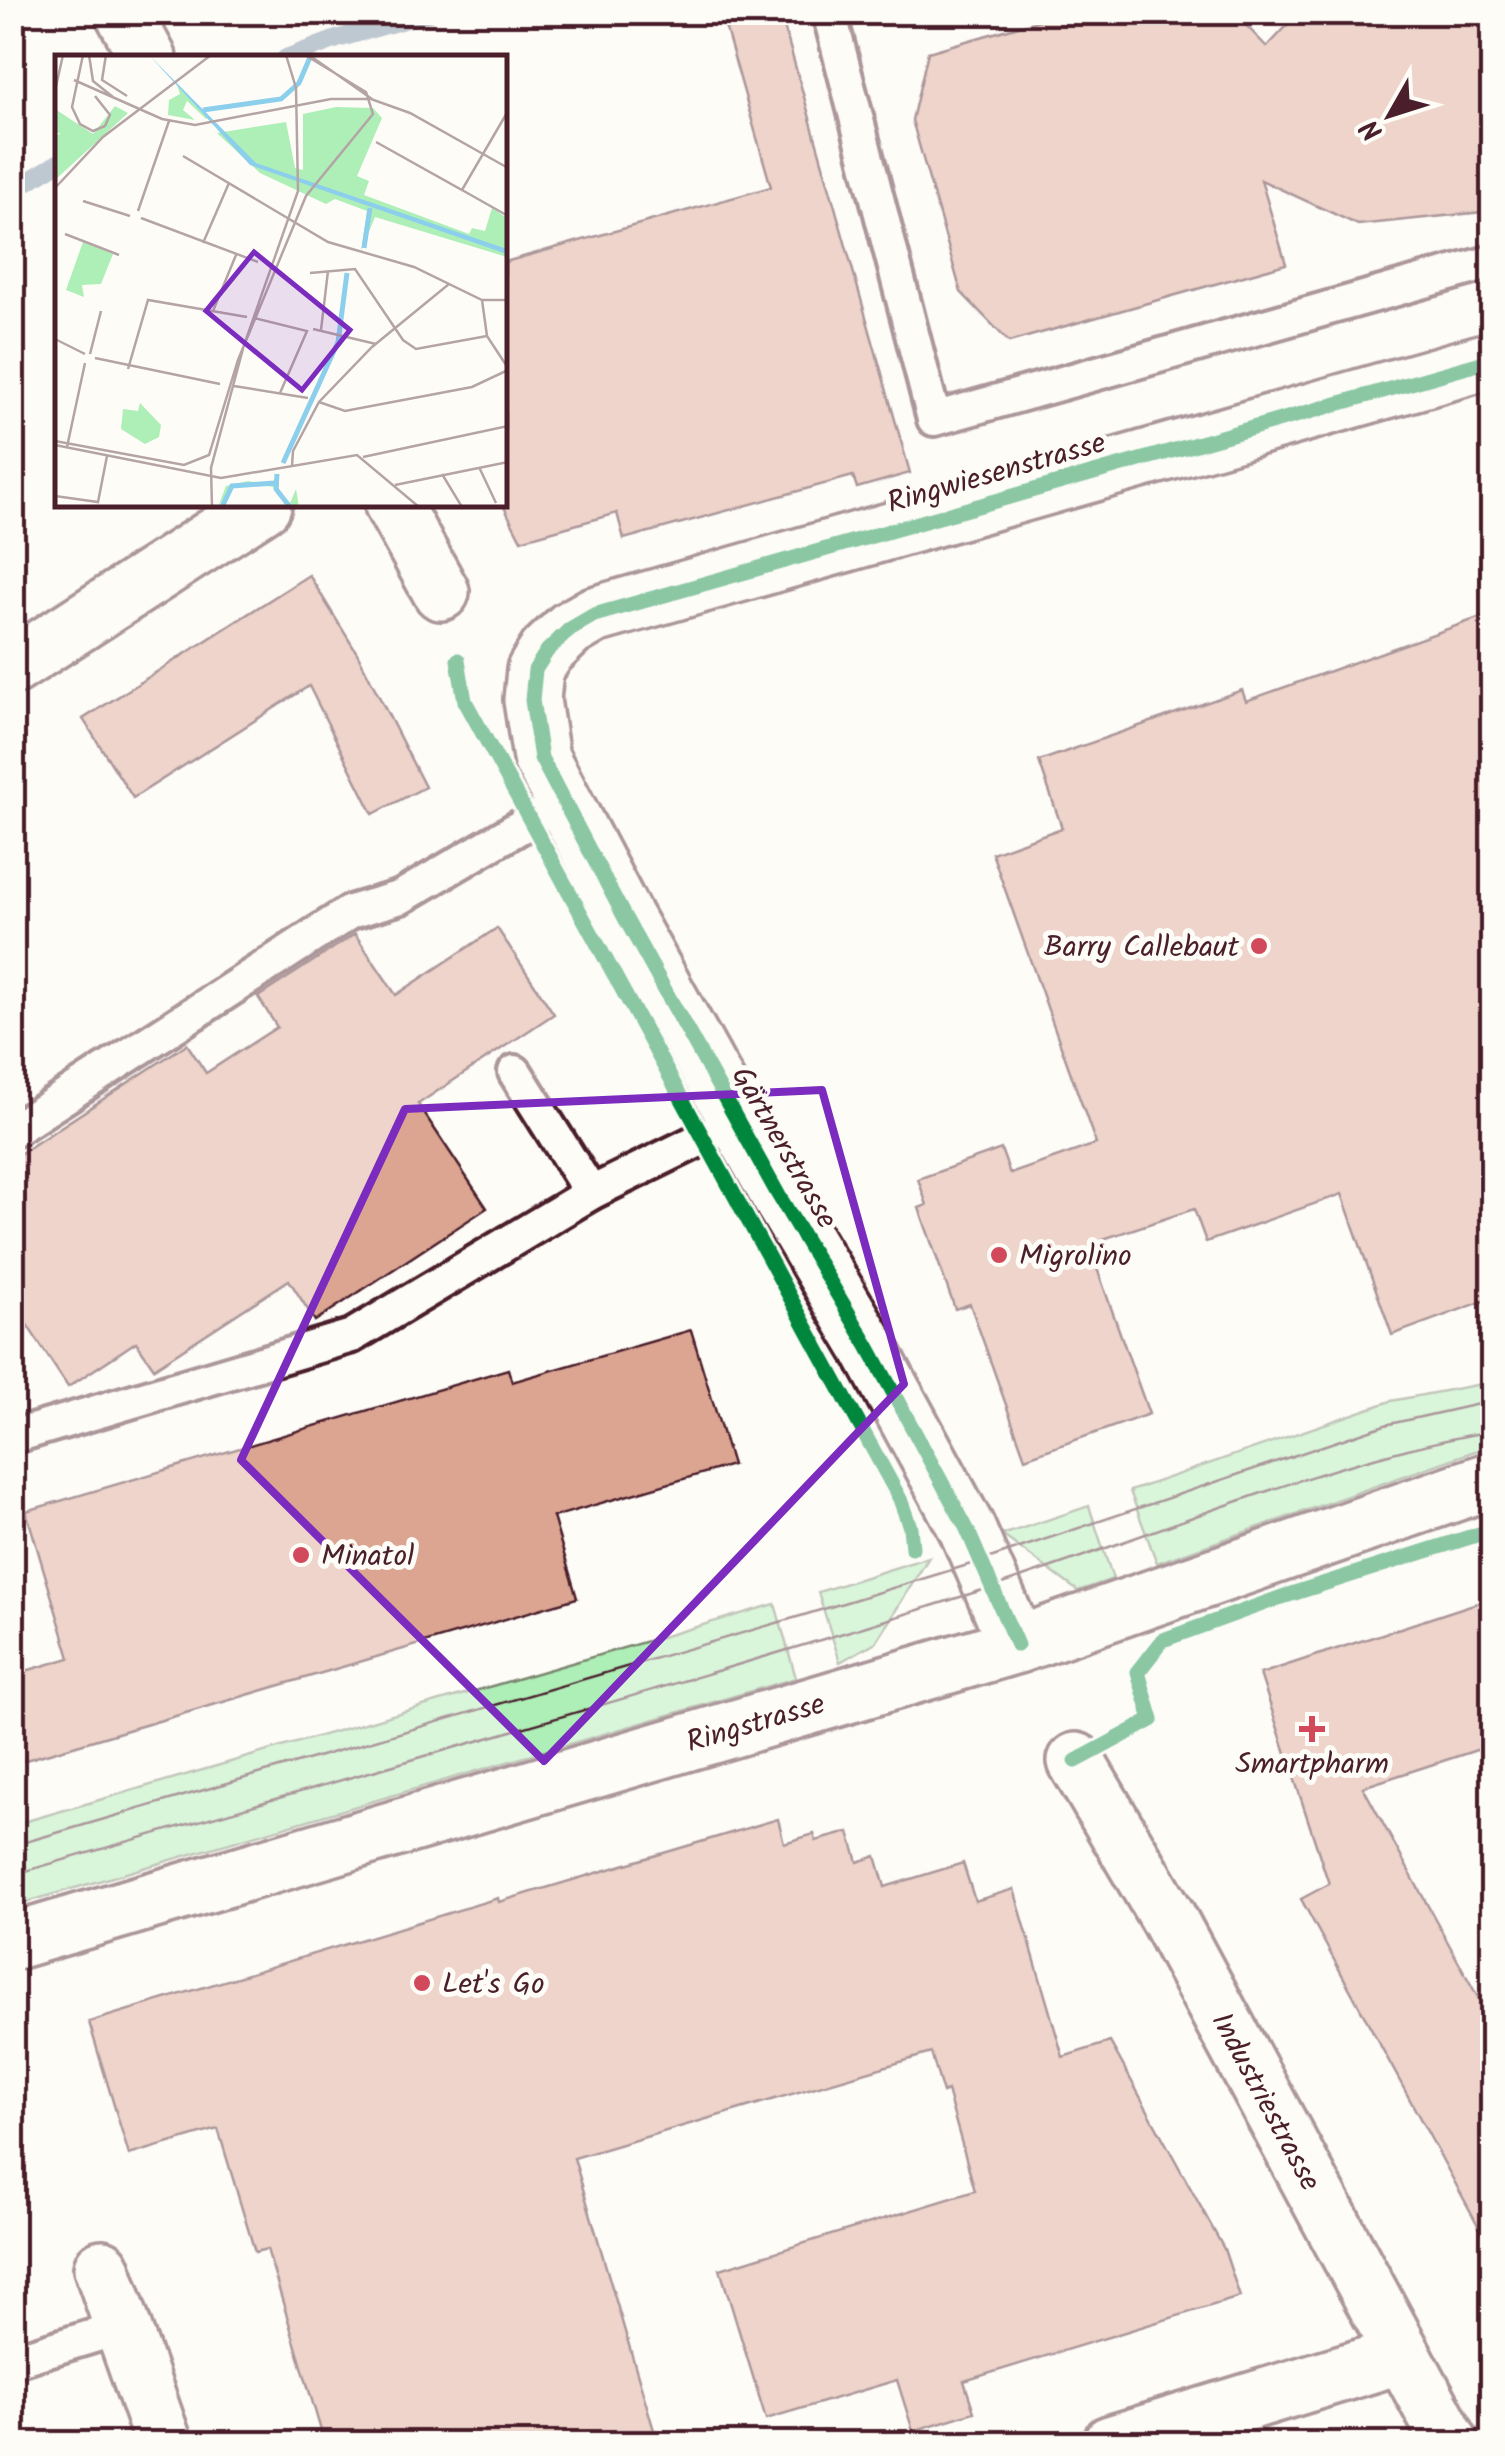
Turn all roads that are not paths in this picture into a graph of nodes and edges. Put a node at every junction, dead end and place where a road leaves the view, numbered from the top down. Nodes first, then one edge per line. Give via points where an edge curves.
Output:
1 (123, 12) edge
2 (829, 12) edge
3 (146, 55) edge
4 (1492, 262) edge
5 (1492, 360) edge
6 (258, 508) edge
7 (395, 508) edge
8 (441, 592) dead end
9 (12, 667) edge
10 (535, 670) joint
11 (564, 802) junction
12 (515, 1072) dead end
13 (738, 1121) junction
14 (12, 1131) edge
15 (591, 1193) junction
16 (12, 1437) edge
17 (1492, 1480) edge
18 (1017, 1645) junction
19 (1076, 1762) dead end
20 (12, 1942) edge
21 (102, 2268) dead end
22 (123, 2327) junction
23 (1402, 2355) junction
24 (12, 2361) edge
25 (164, 2444) edge
26 (1110, 2444) edge
27 (1451, 2444) edge

1 - 3 street
2 - 4 lane via 934,419
5 - 10 street, Ringwiesenstrasse via 594,616 570,628
6 - 9 street
7 - 8 street
10 - 11 street, Gärtnerstrasse via 532,700 541,758
11 - 13 street, Gärtnerstrasse
11 - 14 lane via 401,896 350,912
12 - 15 lane
13 - 15 lane
13 - 18 street, Gärtnerstrasse via 967,1529
15 - 16 lane via 352,1336
17 - 18 street, Ringstrasse
18 - 20 street, Ringstrasse
19 - 23 street, Industriestrasse via 1168,1918
21 - 22 street
22 - 24 lane
22 - 25 street
23 - 26 street
23 - 27 street, Industriestrasse

